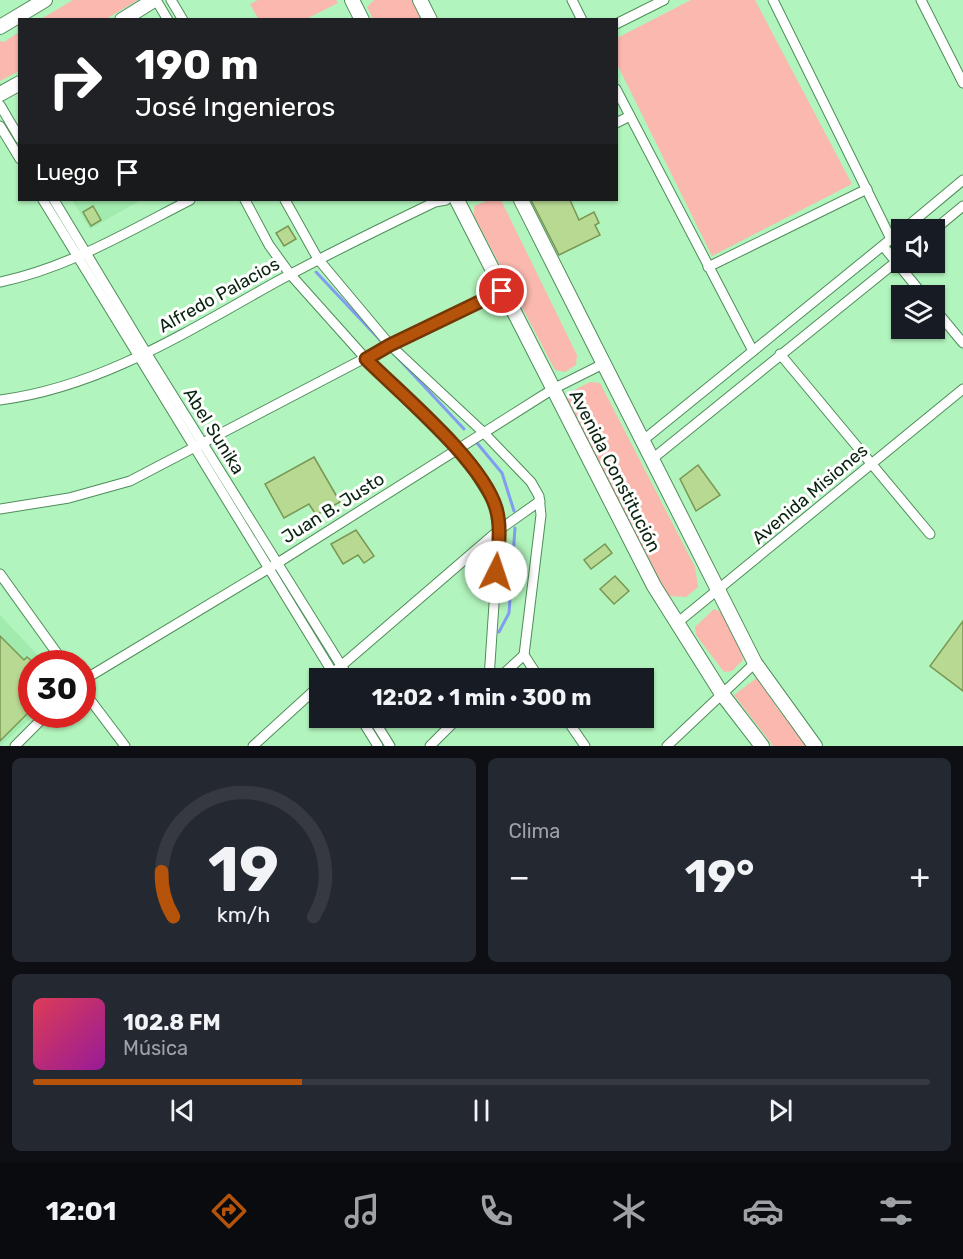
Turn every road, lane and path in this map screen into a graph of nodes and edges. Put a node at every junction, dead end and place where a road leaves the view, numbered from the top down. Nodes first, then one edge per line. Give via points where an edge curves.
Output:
1 (45, 0) edge
2 (155, 0) edge
3 (171, 0) edge
4 (420, 0) edge
5 (572, 0) edge
6 (664, 0) edge
7 (773, 0) edge
8 (921, 0) edge
9 (356, 1) edge
10 (126, 18) edge
11 (167, 18) edge
12 (182, 18) edge
13 (361, 18) edge
14 (429, 18) edge
15 (581, 18) edge
16 (618, 23) edge
17 (0, 27) edge
18 (18, 83) edge
19 (963, 83) edge
20 (618, 93) edge
21 (0, 94) edge
22 (0, 105) edge
23 (630, 116) junction
24 (618, 122) edge
25 (0, 126) edge
26 (18, 136) edge
27 (18, 156) edge
28 (963, 180) edge
29 (867, 189) junction
30 (45, 201) edge
31 (54, 201) edge
32 (188, 201) edge
33 (246, 201) edge
34 (286, 201) edge
35 (440, 201) edge
36 (457, 201) edge
37 (522, 201) edge
38 (963, 206) edge
39 (915, 219) edge
40 (945, 221) edge
41 (891, 239) joint
42 (883, 246) junction
43 (891, 252) edge
44 (81, 255) junction
45 (318, 260) junction
46 (891, 265) edge
47 (708, 267) junction
48 (290, 274) junction
49 (0, 282) edge
50 (502, 291) junction
51 (945, 321) edge
52 (963, 343) edge
53 (390, 345) junction
54 (753, 351) junction
55 (780, 354) junction
56 (143, 356) junction
57 (366, 359) junction
58 (603, 364) junction
59 (553, 389) junction
60 (963, 389) edge
61 (0, 400) edge
62 (483, 432) junction
63 (641, 442) junction
64 (200, 446) junction
65 (456, 449) junction
66 (651, 460) junction
67 (873, 462) junction
68 (540, 501) junction
69 (0, 509) edge
70 (499, 530) junction
71 (930, 534) dead end
72 (272, 566) junction
73 (0, 574) edge
74 (719, 590) junction
75 (677, 623) junction
76 (55, 650) edge
77 (524, 655) junction
78 (755, 663) junction
79 (341, 665) junction
80 (327, 668) edge
81 (338, 668) edge
82 (343, 668) edge
83 (490, 668) edge
84 (510, 668) edge
85 (532, 668) edge
86 (96, 673) edge
87 (722, 694) junction
88 (309, 695) edge
89 (96, 708) edge
90 (33, 728) edge
91 (367, 728) edge
92 (379, 728) edge
93 (448, 728) edge
94 (573, 728) edge
95 (15, 746) edge
96 (125, 746) edge
97 (254, 746) edge
98 (378, 746) edge
99 (390, 746) edge
100 (430, 746) edge
101 (585, 746) edge
102 (668, 746) edge
103 (762, 746) edge
104 (815, 746) edge

1 - 17 main road
2 - 10 main road
2 - 11 street
3 - 12 street
4 - 14 main road
5 - 15 street
6 - 16 street
7 - 29 street
8 - 19 street
9 - 13 main road
18 - 21 main road
20 - 23 street
22 - 26 street
23 - 24 street
23 - 47 street
25 - 27 street
28 - 39 street
29 - 41 street
29 - 47 street
30 - 44 street, Abel Sunika
31 - 44 street, Abel Sunika
32 - 44 street
33 - 48 street
34 - 45 street
35 - 45 street, Alfredo Palacios
36 - 50 main road, Avenida Constitución
37 - 58 main road, Avenida Constitución
38 - 40 street
41 - 42 street
42 - 43 street
42 - 54 street
44 - 49 street via 31,276
44 - 56 street, Abel Sunika
45 - 48 street, Alfredo Palacios
45 - 53 street
46 - 55 street
47 - 54 street
48 - 56 street, Alfredo Palacios
48 - 57 street
50 - 53 street
50 - 59 main road, Avenida Constitución
51 - 52 street
53 - 57 street
53 - 62 street
54 - 63 street
55 - 66 street
55 - 67 street
56 - 61 street, Alfredo Palacios via 72,384
56 - 64 street, Abel Sunika
57 - 64 street
57 - 65 street
58 - 59 street, Juan B. Justo
58 - 63 main road, Avenida Constitución
59 - 62 street, Juan B. Justo
59 - 75 main road, Avenida Constitución
60 - 67 street, Avenida Misiones
62 - 65 street, Juan B. Justo
62 - 68 street via 531,482
63 - 66 main road, Avenida Constitución
64 - 69 street via 104,490
64 - 72 street, Abel Sunika
65 - 70 street via 486,488 496,507
65 - 72 street, Juan B. Justo
66 - 74 main road, Avenida Constitución
67 - 71 street
67 - 74 street, Avenida Misiones
68 - 70 street
68 - 77 street
70 - 79 street
70 - 83 street
72 - 79 street, Abel Sunika
72 - 80 street, Abel Sunika
72 - 86 street, Juan B. Justo
73 - 76 street
74 - 75 street, Avenida Misiones
74 - 78 main road, Avenida Constitución
75 - 87 main road, Avenida Constitución
77 - 84 street
77 - 85 street
78 - 87 street
78 - 104 main road, Avenida Constitución
79 - 81 street
79 - 82 street, Abel Sunika
87 - 102 street
87 - 103 main road, Avenida Constitución
88 - 97 street
89 - 96 street
90 - 95 street
91 - 98 street
92 - 99 street
93 - 100 street
94 - 101 street

